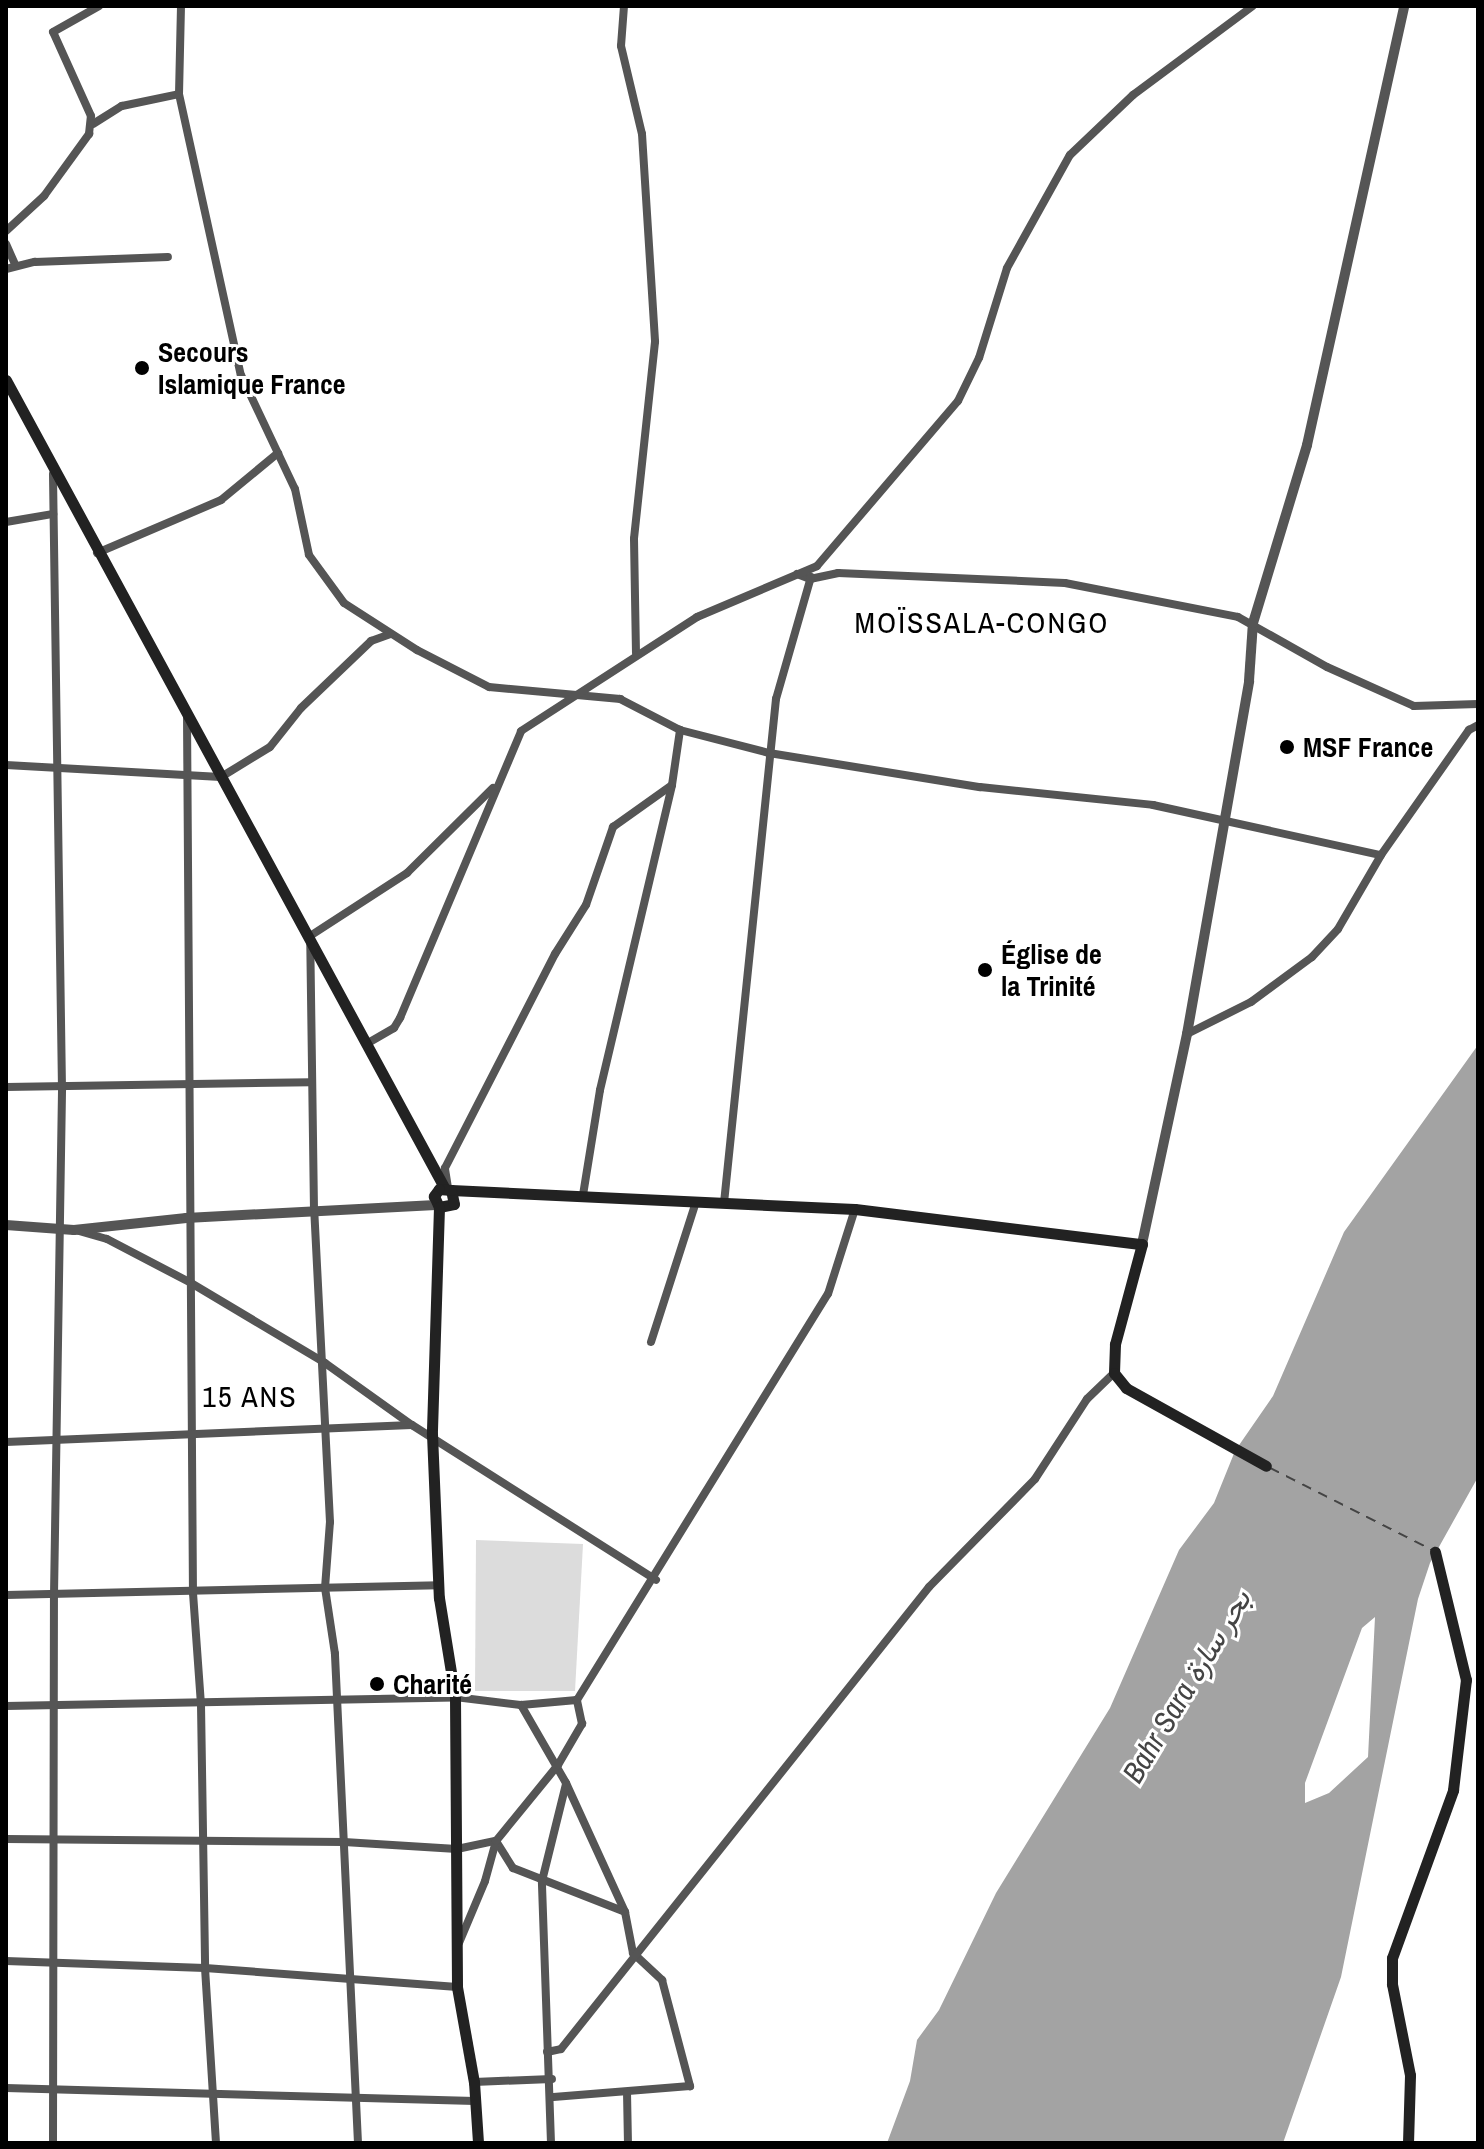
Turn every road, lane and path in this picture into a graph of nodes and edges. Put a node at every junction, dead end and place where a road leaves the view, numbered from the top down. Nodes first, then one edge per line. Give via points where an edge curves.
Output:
1 (99, 6) edge
2 (181, 6) edge
3 (624, 6) edge
4 (1253, 6) edge
5 (1404, 6) edge
6 (179, 94) junction
7 (93, 124) junction
8 (6, 231) edge
9 (6, 244) edge
10 (168, 257) dead end
11 (16, 266) junction
12 (6, 269) edge
13 (6, 380) edge
14 (278, 453) junction
15 (53, 474) junction
16 (53, 514) junction
17 (6, 522) edge
18 (96, 553) junction
19 (817, 566) junction
20 (796, 573) junction
21 (810, 579) junction
22 (1253, 623) junction
23 (390, 634) junction
24 (636, 653) junction
25 (577, 691) junction
26 (1478, 704) edge
27 (187, 715) junction
28 (1478, 723) edge
29 (680, 730) junction
30 (769, 753) junction
31 (6, 765) edge
32 (59, 768) junction
33 (183, 776) junction
34 (221, 777) junction
35 (672, 785) junction
36 (493, 788) junction
37 (1221, 818) junction
38 (1381, 855) junction
39 (310, 936) junction
40 (1187, 1034) junction
41 (368, 1043) junction
42 (311, 1082) junction
43 (188, 1086) junction
44 (6, 1087) edge
45 (62, 1089) junction
46 (448, 1188) junction
47 (583, 1195) junction
48 (696, 1202) junction
49 (724, 1203) junction
50 (438, 1206) junction
51 (855, 1209) junction
52 (314, 1210) junction
53 (186, 1218) junction
54 (6, 1225) edge
55 (61, 1227) junction
56 (74, 1230) junction
57 (1142, 1244) junction
58 (191, 1283) junction
59 (651, 1342) dead end
60 (325, 1363) junction
61 (1114, 1373) junction
62 (412, 1425) junction
63 (325, 1427) junction
64 (432, 1434) junction
65 (193, 1435) junction
66 (57, 1440) junction
67 (6, 1442) edge
68 (1266, 1466) dead end
69 (1435, 1552) dead end
70 (656, 1580) junction
71 (439, 1585) junction
72 (325, 1588) junction
73 (193, 1593) junction
74 (6, 1595) edge
75 (54, 1595) junction
76 (455, 1697) junction
77 (577, 1700) junction
78 (335, 1703) junction
79 (201, 1705) junction
80 (521, 1705) junction
81 (6, 1706) edge
82 (55, 1706) junction
83 (558, 1765) junction
84 (566, 1783) junction
85 (6, 1839) edge
86 (54, 1840) junction
87 (496, 1841) junction
88 (202, 1842) junction
89 (344, 1842) junction
90 (457, 1849) junction
91 (542, 1881) junction
92 (625, 1912) junction
93 (457, 1947) junction
94 (633, 1953) junction
95 (6, 1961) edge
96 (54, 1964) junction
97 (205, 1968) junction
98 (350, 1978) junction
99 (457, 1987) junction
100 (547, 2052) junction
101 (552, 2079) junction
102 (474, 2082) junction
103 (6, 2088) edge
104 (54, 2088) junction
105 (217, 2091) junction
106 (627, 2092) junction
107 (553, 2097) junction
108 (356, 2099) junction
109 (475, 2101) junction
110 (53, 2143) edge
111 (216, 2143) edge
112 (358, 2143) edge
113 (478, 2143) edge
114 (551, 2143) edge
115 (628, 2143) edge
116 (1408, 2143) edge

1 - 7 street via 53,32
2 - 6 street
3 - 24 street via 621,46 642,134 655,342 634,539
4 - 19 street via 1133,95 1070,155 1007,268 979,358 958,401
5 - 22 street via 1307,445
6 - 7 street via 122,106
6 - 14 street via 241,375
7 - 8 street via 44,196
9 - 11 street
10 - 11 street
11 - 12 street
13 - 15 main road
14 - 18 street via 221,500
14 - 23 street via 295,489 309,555 324,582
15 - 16 street
15 - 18 main road
16 - 17 street
16 - 32 street
18 - 27 main road
19 - 20 street
19 - 21 street
20 - 21 street
20 - 24 street via 697,617
21 - 22 street via 838,573 1043,580
21 - 30 street via 788,645
22 - 26 street via 1327,667 1414,706
22 - 37 street via 1249,681
23 - 25 street via 489,687 548,694
23 - 34 street via 371,641 301,708 270,747
24 - 25 street
25 - 29 street via 620,699
25 - 36 street via 521,731
27 - 33 street
27 - 34 main road
28 - 38 street
29 - 30 street
29 - 35 street
30 - 37 street
30 - 49 street
31 - 32 street
32 - 33 street
32 - 45 street
33 - 34 street
33 - 43 street
34 - 39 main road
35 - 46 street via 613,827 586,905 555,954 445,1168
35 - 47 street via 633,938
36 - 39 street via 407,873
36 - 41 street via 400,1018 394,1028
37 - 38 street
37 - 40 street
38 - 40 street via 1338,929 1312,957 1251,1002
39 - 41 main road
39 - 42 street
40 - 57 street
41 - 46 main road
42 - 43 street
42 - 52 street
43 - 45 street
43 - 53 street
44 - 45 street
45 - 55 street
46 - 47 main road
46 - 50 main road via 436,1192
46 - 50 main road via 454,1204
47 - 48 main road
48 - 49 main road
48 - 59 street
49 - 51 main road
50 - 52 street
50 - 64 main road
51 - 57 main road
51 - 70 street via 828,1294
52 - 53 street
52 - 60 street
53 - 56 street
53 - 58 street
54 - 55 street
55 - 56 street
55 - 66 street
56 - 58 street via 107,1239
57 - 61 main road via 1115,1344
58 - 60 street
58 - 65 street
60 - 62 street
60 - 63 street
61 - 68 main road via 1126,1388
61 - 94 street via 1087,1399 1035,1479 929,1587
62 - 63 street
62 - 64 street
63 - 65 street
63 - 72 street via 330,1522
64 - 70 street
64 - 71 main road
65 - 66 street
65 - 73 street
66 - 67 street
66 - 75 street
69 - 116 main road via 1466,1680 1453,1790 1392,1958 1410,2075
70 - 77 street
71 - 72 street
71 - 76 main road
72 - 73 street
72 - 78 street via 335,1654
73 - 75 street
73 - 79 street
74 - 75 street
75 - 82 street
76 - 78 street
76 - 80 street
76 - 90 main road
77 - 80 street
77 - 83 street via 582,1724
78 - 79 street
78 - 89 street
79 - 82 street
79 - 88 street
80 - 83 street
81 - 82 street
82 - 86 street
83 - 84 street
83 - 87 street
84 - 91 street
84 - 92 street
85 - 86 street
86 - 88 street
86 - 96 street
87 - 90 street
87 - 91 street via 513,1868
87 - 93 street
88 - 89 street
88 - 97 street
89 - 90 street
89 - 98 street
90 - 93 main road
91 - 92 street
91 - 100 street
92 - 94 street
93 - 99 main road
94 - 100 street via 561,2049
94 - 106 street via 662,1980 690,2086
95 - 96 street
96 - 97 street
96 - 104 street
97 - 98 street
97 - 105 street
98 - 99 street
98 - 108 street
99 - 102 main road
100 - 101 street
101 - 102 street
101 - 107 street
102 - 109 main road
103 - 104 street
104 - 105 street
104 - 110 street
105 - 108 street
105 - 111 street
106 - 107 street
106 - 115 street
107 - 114 street
108 - 109 street
108 - 112 street
109 - 113 main road

